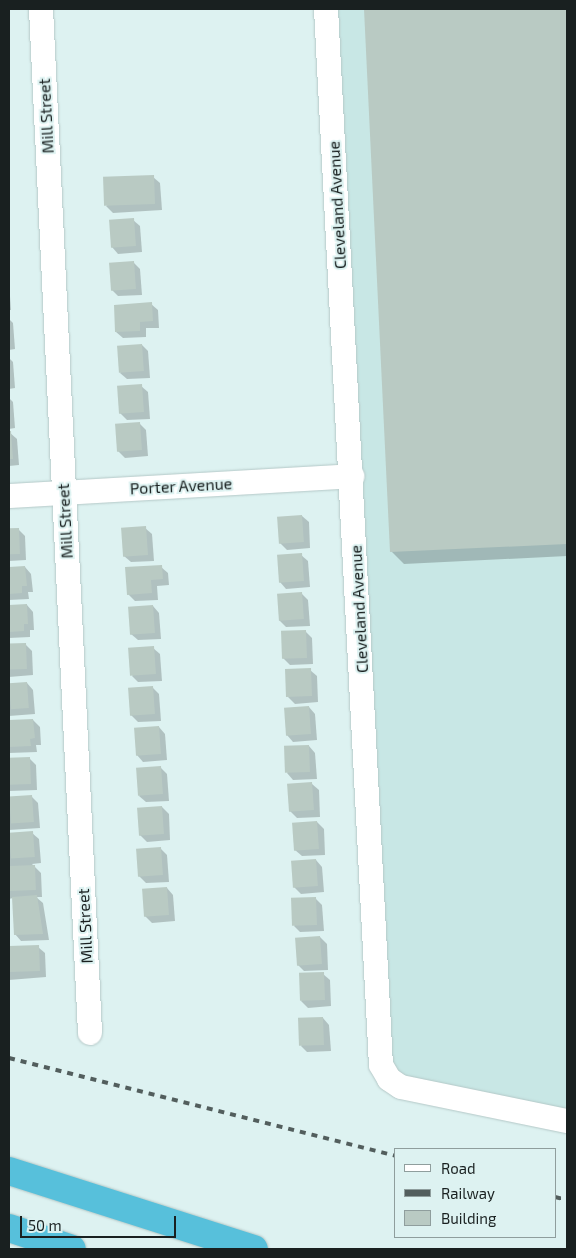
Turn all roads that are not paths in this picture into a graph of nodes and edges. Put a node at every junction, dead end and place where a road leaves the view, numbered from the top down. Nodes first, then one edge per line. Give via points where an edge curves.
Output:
1 (41, 9) edge
2 (326, 9) edge
3 (352, 476) junction
4 (64, 493) junction
5 (9, 496) edge
6 (90, 1033) dead end
7 (567, 1120) edge
8 (9, 1171) edge
9 (9, 1228) edge
10 (72, 1249) edge
11 (254, 1249) edge

1 - 4 street, Mill Street
2 - 3 street, Cleveland Avenue
3 - 4 street, Porter Avenue
3 - 7 street, Cleveland Avenue via 381,1065 390,1080 401,1087
4 - 5 street, Porter Avenue
4 - 6 street, Mill Street
8 - 11 highway
9 - 10 highway

